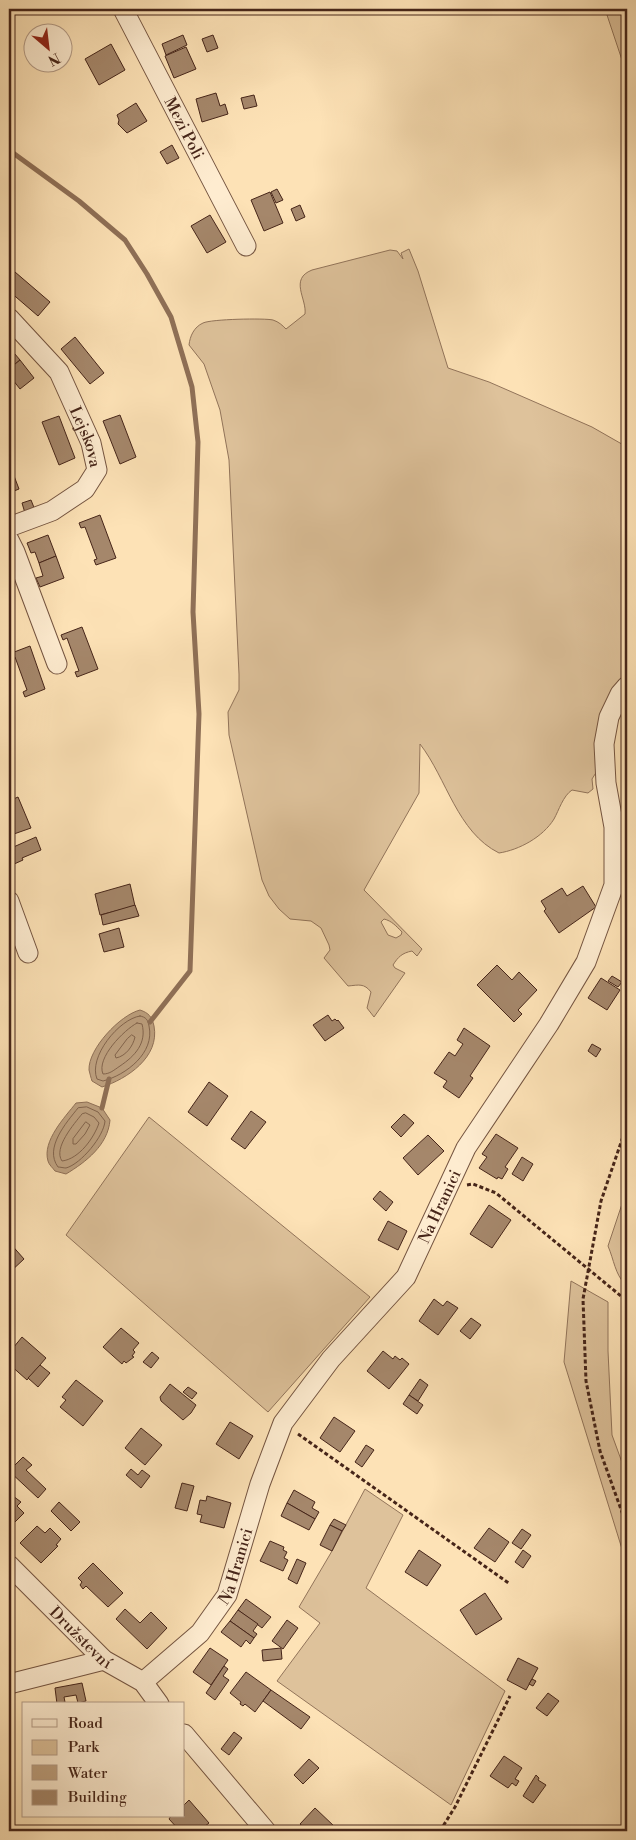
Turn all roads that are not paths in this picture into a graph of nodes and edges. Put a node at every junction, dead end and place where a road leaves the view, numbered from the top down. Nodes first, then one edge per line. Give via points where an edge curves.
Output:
1 (123, 9) edge
2 (246, 246) dead end
3 (9, 318) edge
4 (9, 527) edge
5 (9, 540) edge
6 (57, 664) dead end
7 (627, 686) edge
8 (9, 901) edge
9 (28, 953) dead end
10 (9, 1565) edge
11 (104, 1660) junction
12 (142, 1682) junction
13 (9, 1684) edge
14 (157, 1702) edge
15 (185, 1735) edge
16 (266, 1831) edge

1 - 2 street, Mezi Poli
3 - 4 street, Lejskova via 59,372 91,443 97,470 86,489 52,511
5 - 6 street
7 - 12 street, Na Hranici via 609,717 604,744 606,783 614,827 614,885 586,962 549,1024 466,1148 406,1277 331,1359 283,1423 260,1484 227,1595 200,1633
8 - 9 street
10 - 11 street, Družstevní
11 - 12 street, Družstevní
11 - 13 street
12 - 14 street, Družstevní
15 - 16 street

